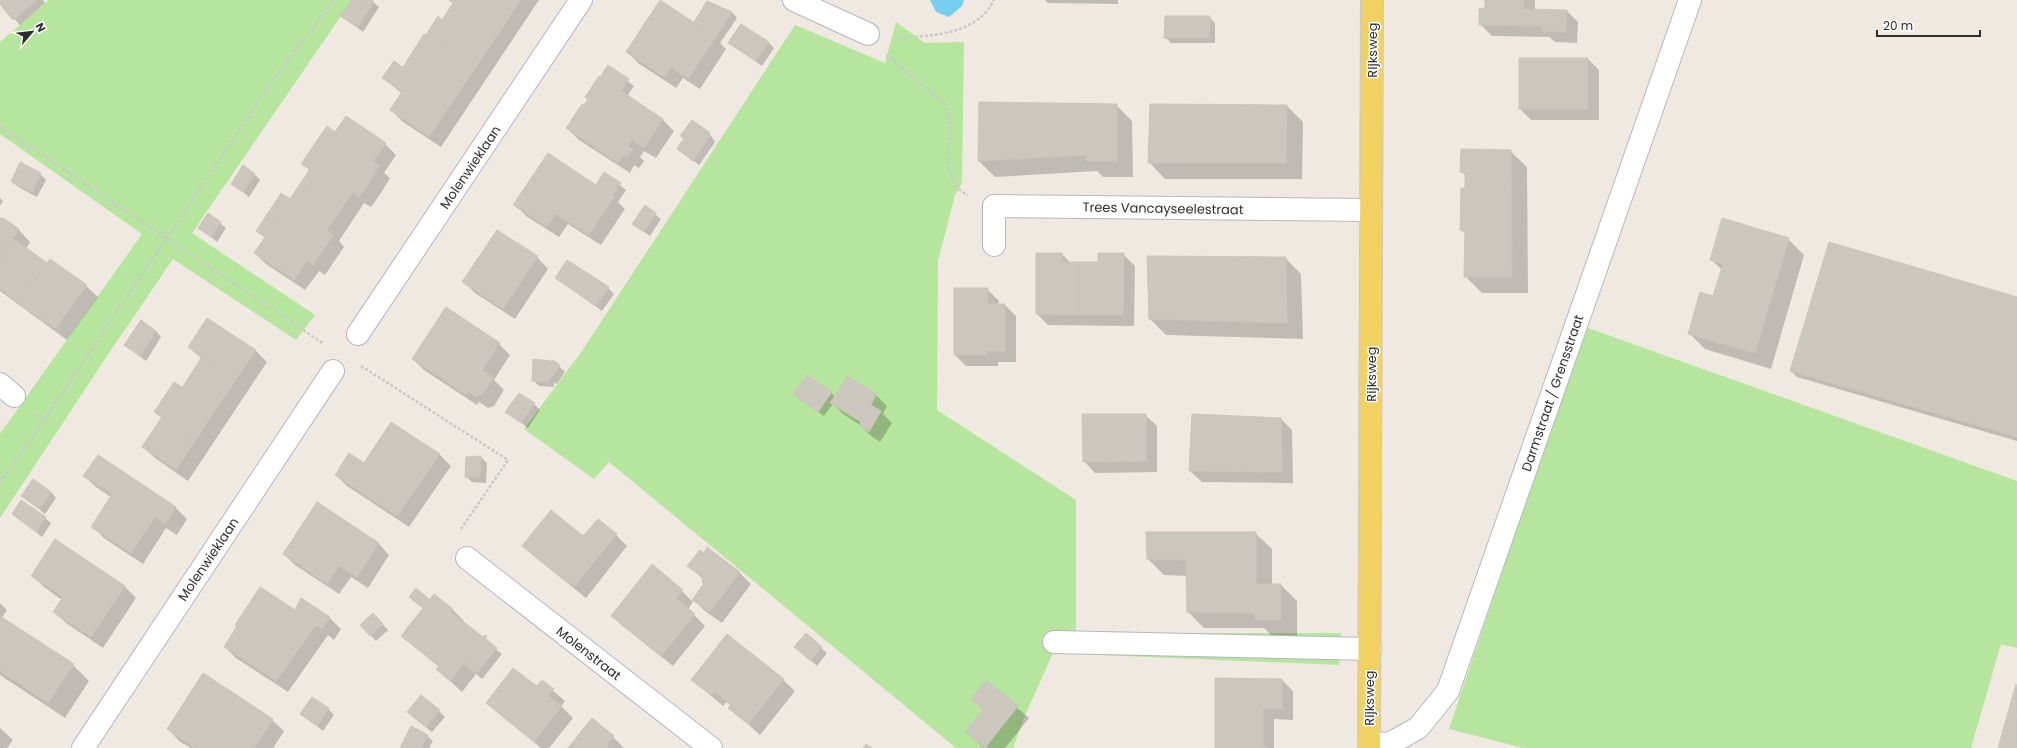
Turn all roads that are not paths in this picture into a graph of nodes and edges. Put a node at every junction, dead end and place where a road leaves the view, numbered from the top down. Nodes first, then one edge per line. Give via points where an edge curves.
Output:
1 (581, 0) edge
2 (794, 0) edge
3 (1372, 0) edge
4 (1690, 0) edge
5 (877, 37) road end
6 (1371, 210) junction
7 (994, 245) dead end
8 (358, 334) dead end
9 (333, 371) dead end
10 (467, 558) road end
11 (1054, 642) dead end
12 (1370, 649) junction
13 (1369, 746) edge
14 (83, 748) edge
15 (711, 748) edge

1 - 8 street, Molenwieklaan
2 - 5 street
3 - 6 main road, Rijksweg
4 - 13 street, Darmstraat / Grensstraat via 1448,691 1418,728 1390,743
6 - 7 street, Trees Vancayseelestraat via 994,206
6 - 12 main road, Rijksweg
9 - 14 street, Molenwieklaan
10 - 15 street, Molenstraat
11 - 12 street
12 - 13 main road, Rijksweg

